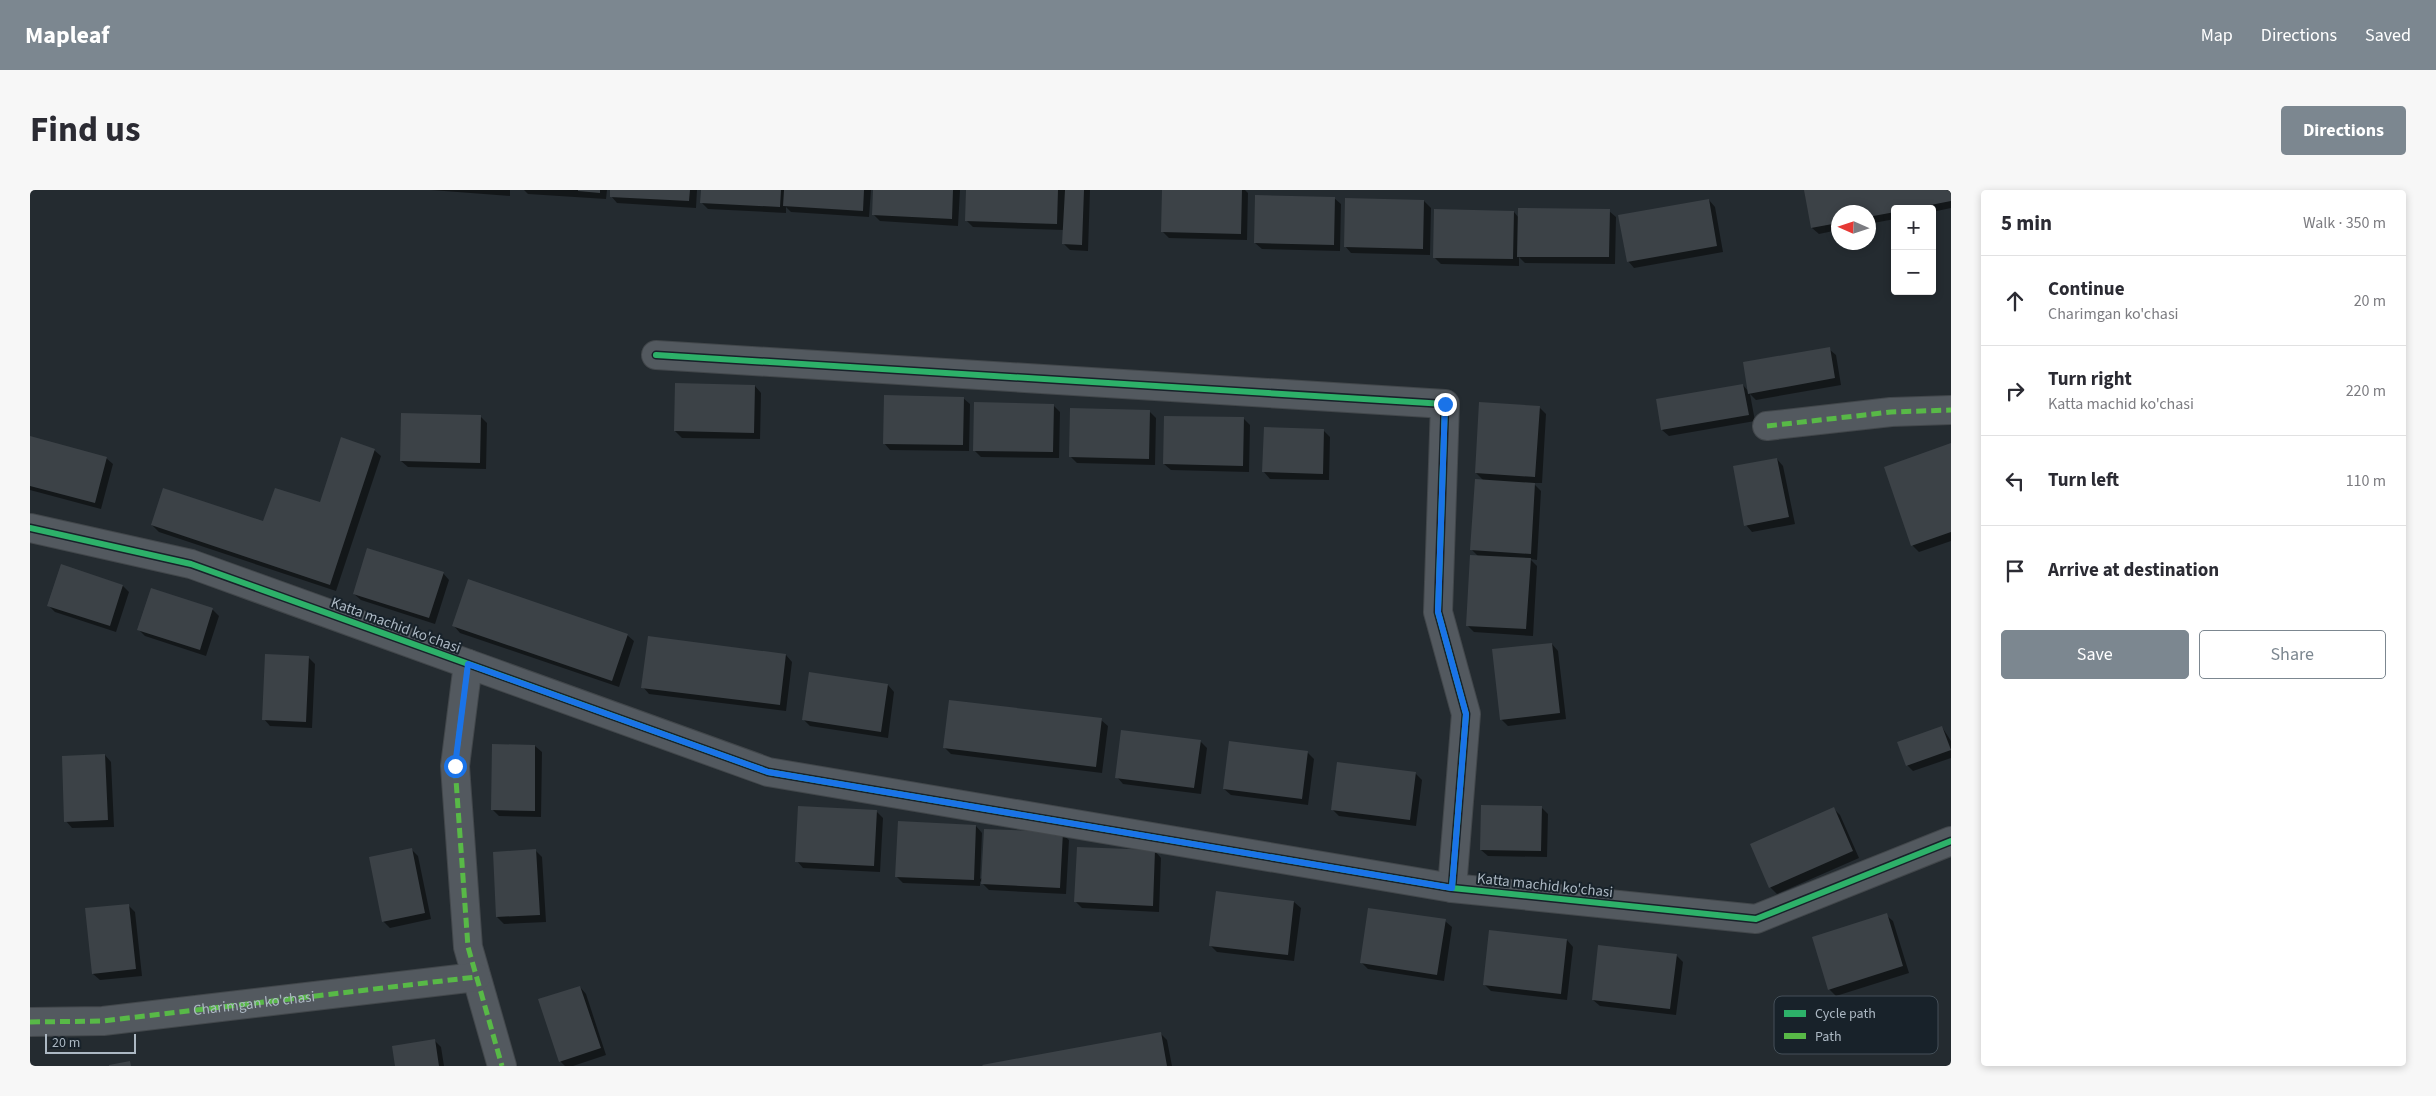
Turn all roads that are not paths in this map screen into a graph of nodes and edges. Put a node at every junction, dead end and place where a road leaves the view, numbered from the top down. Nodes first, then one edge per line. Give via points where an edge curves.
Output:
1 (656, 355) dead end
2 (1951, 410) edge
3 (1767, 426) dead end
4 (30, 528) edge
5 (468, 664) junction
6 (1951, 841) edge
7 (1452, 888) junction
8 (476, 977) junction
9 (30, 1022) edge
10 (502, 1066) edge

1 - 7 street via 1445,404 1438,612 1466,714
2 - 3 street via 1891,412
4 - 5 street, Katta machid ko'chasi via 191,564
5 - 7 street, Katta machid ko'chasi via 768,772
5 - 8 street via 455,766 468,947
6 - 7 street, Katta machid ko'chasi via 1756,918
8 - 9 street, Charimgan ko'chasi via 103,1021
8 - 10 street

